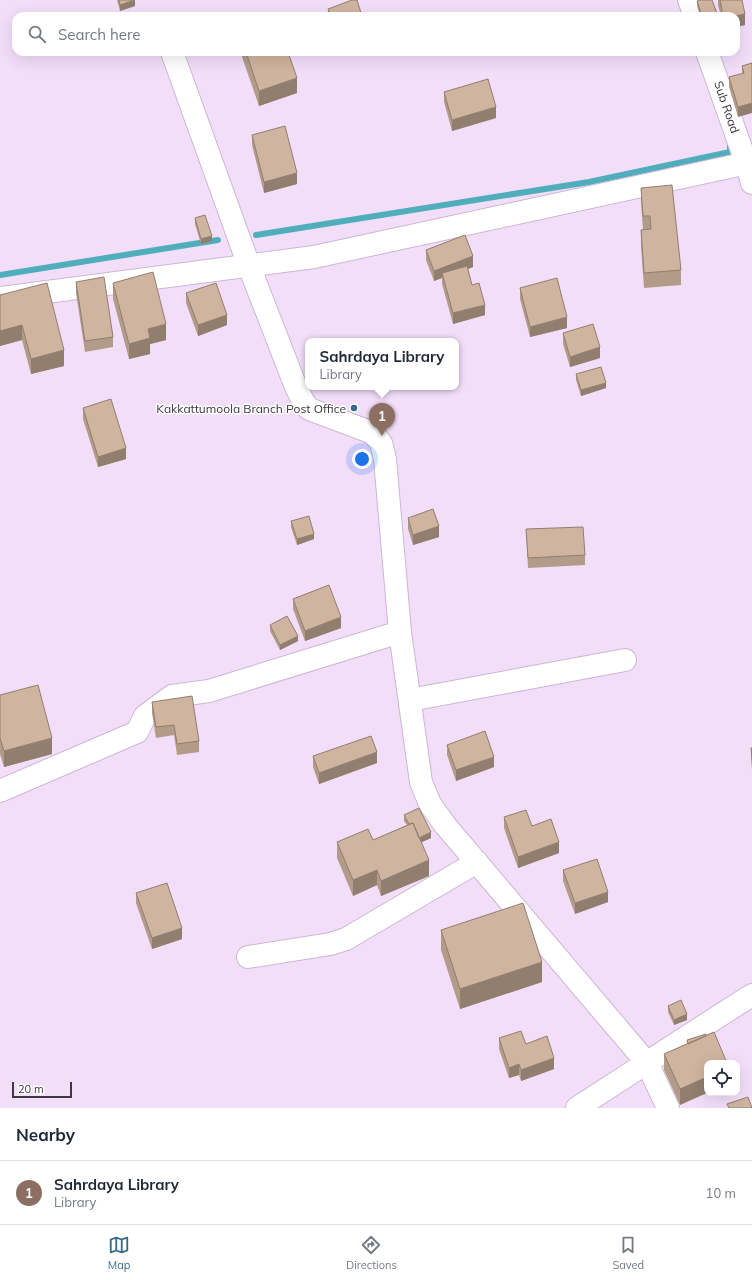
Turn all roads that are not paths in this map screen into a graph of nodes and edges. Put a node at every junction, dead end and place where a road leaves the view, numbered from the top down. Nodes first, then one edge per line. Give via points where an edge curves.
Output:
1 (689, 0) edge
2 (694, 12) edge
3 (173, 56) edge
4 (708, 56) edge
5 (750, 169) edge
6 (249, 266) junction
7 (0, 298) edge
8 (400, 632) junction
9 (625, 660) dead end
10 (410, 700) junction
11 (0, 791) edge
12 (477, 862) junction
13 (248, 957) dead end
14 (752, 995) edge
15 (647, 1063) junction
16 (577, 1108) edge
17 (668, 1108) edge

1 - 2 street
3 - 6 street
4 - 5 street, Sub Road
5 - 6 street via 314,257
6 - 7 street
6 - 8 street via 303,401 309,409 373,433 381,443 385,458
8 - 10 street
8 - 11 street via 209,691 172,696 145,716 137,732
9 - 10 street
10 - 12 street via 421,782 428,799 445,825
12 - 13 street via 346,939 330,944
12 - 15 street
14 - 15 street
15 - 16 street
15 - 17 street

